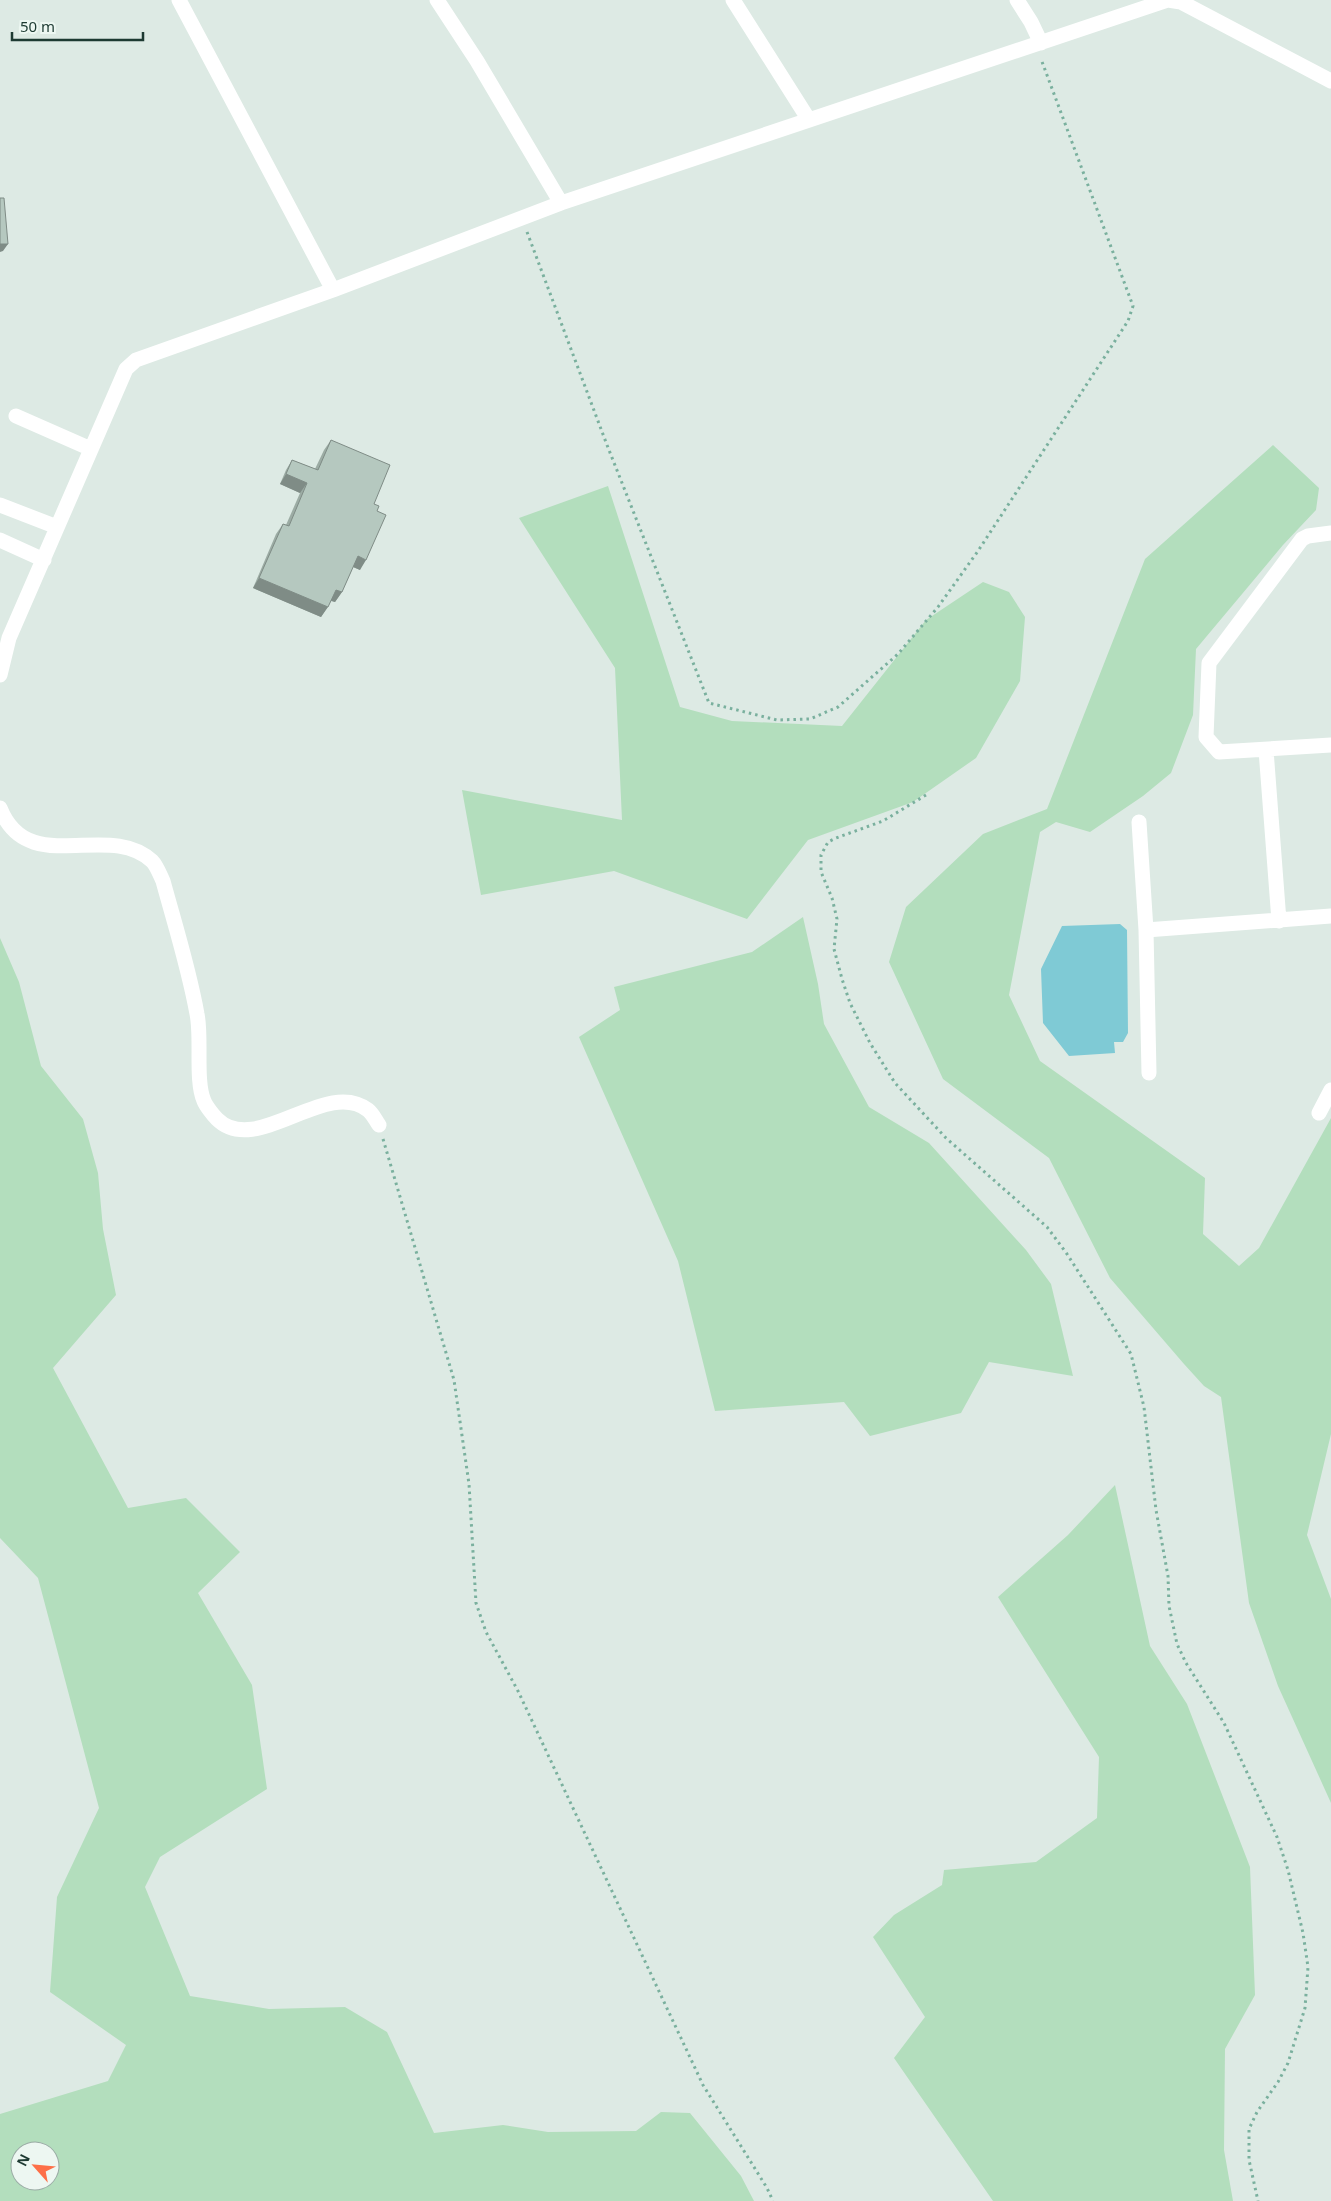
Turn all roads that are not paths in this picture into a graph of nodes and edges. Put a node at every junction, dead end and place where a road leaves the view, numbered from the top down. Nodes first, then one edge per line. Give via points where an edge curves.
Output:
1 (179, 0) edge
2 (437, 0) edge
3 (733, 0) edge
4 (1016, 0) edge
5 (1041, 43) junction
6 (1331, 81) edge
7 (809, 120) junction
8 (561, 203) junction
9 (333, 290) junction
10 (16, 416) dead end
11 (91, 449) junction
12 (0, 505) edge
13 (57, 528) junction
14 (1331, 534) edge
15 (0, 540) edge
16 (44, 560) junction
17 (0, 676) edge
18 (1331, 745) edge
19 (1266, 750) junction
20 (0, 808) edge
21 (1139, 822) dead end
22 (1331, 916) edge
23 (1279, 921) junction
24 (1146, 930) junction
25 (1149, 1073) dead end
26 (1331, 1090) edge
27 (1319, 1113) dead end
28 (379, 1125) road end

1 - 9 street
2 - 8 street
3 - 7 street
4 - 5 street
5 - 6 street via 1168,0 1181,2
5 - 7 street
7 - 8 street
8 - 9 street
9 - 11 street via 136,360 126,369
10 - 11 street
11 - 13 street
12 - 13 street
13 - 16 street
14 - 19 street via 1302,539 1209,663 1206,737 1218,752
15 - 16 street
16 - 17 street via 9,638
18 - 19 street
19 - 23 street
20 - 28 street via 6,823 27,841 45,845 126,848 153,862 163,881 198,1015 204,1101 218,1119 229,1127 244,1130 262,1128 337,1102 361,1106
21 - 24 street
22 - 23 street
23 - 24 street
24 - 25 street
26 - 27 street

